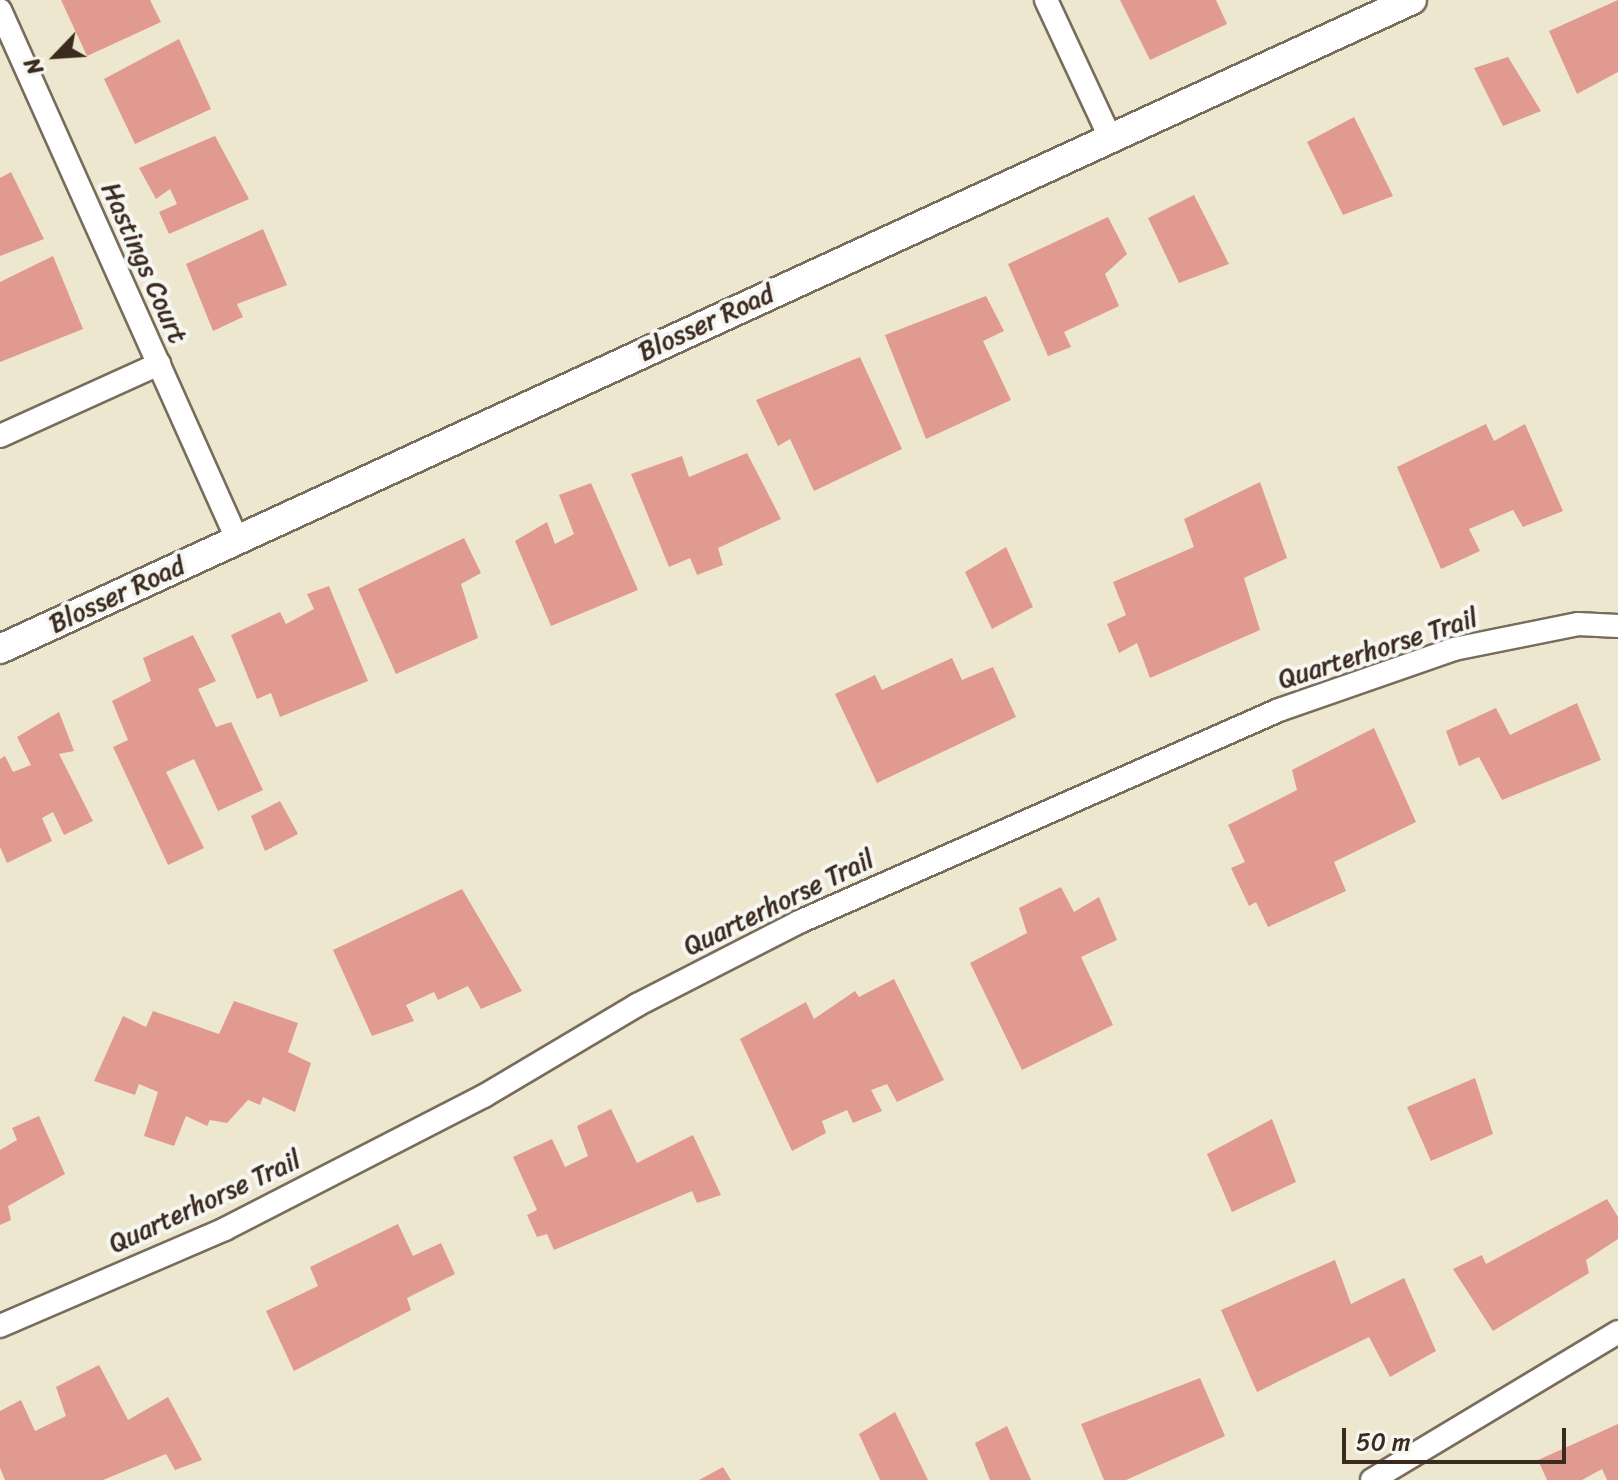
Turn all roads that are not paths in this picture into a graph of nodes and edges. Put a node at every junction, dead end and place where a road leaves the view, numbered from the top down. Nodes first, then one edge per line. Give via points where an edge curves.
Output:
1 (1046, 0) edge
2 (1412, 0) edge
3 (0, 10) edge
4 (1110, 137) junction
5 (159, 364) junction
6 (0, 436) edge
7 (237, 539) junction
8 (1618, 626) edge
9 (0, 649) edge
10 (0, 1326) edge
11 (1618, 1332) edge
12 (1372, 1480) edge

1 - 4 street
2 - 4 street, Blosser Road
3 - 5 street, Hastings Court
4 - 7 street, Blosser Road
5 - 6 street
5 - 7 street, Hastings Court
7 - 9 street, Blosser Road
8 - 10 street, Quarterhorse Trail via 1578,624 1454,649 1222,735 799,922 637,1005 484,1096 225,1229
11 - 12 street

